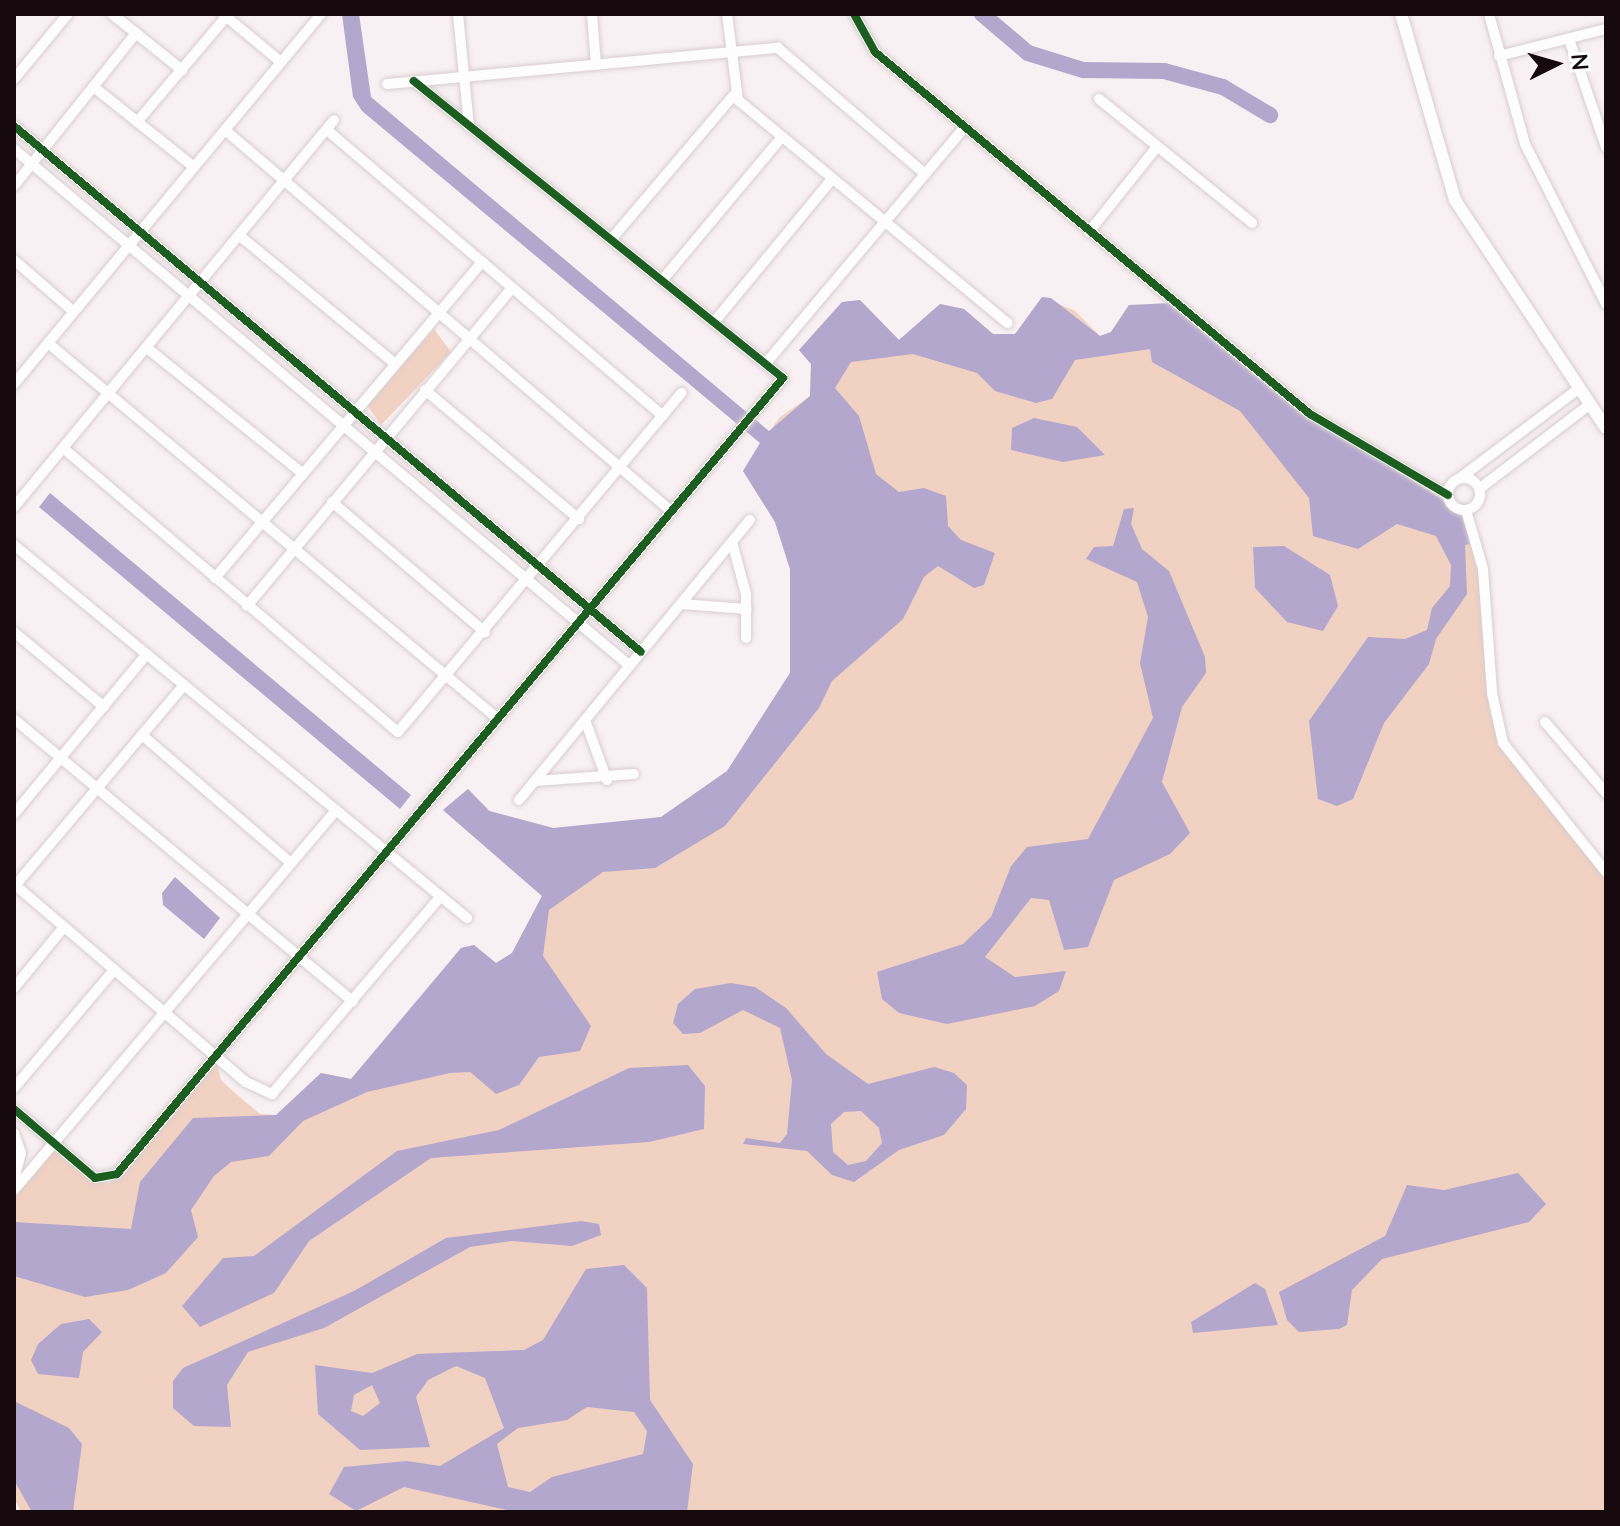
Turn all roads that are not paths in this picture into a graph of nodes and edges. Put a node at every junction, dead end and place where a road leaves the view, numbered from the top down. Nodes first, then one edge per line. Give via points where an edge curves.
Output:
1 (68, 14) edge
2 (112, 14) edge
3 (321, 14) edge
4 (458, 14) edge
5 (592, 14) edge
6 (727, 14) edge
7 (854, 14) edge
8 (1401, 14) edge
9 (1489, 14) edge
10 (225, 15) edge
11 (1606, 29) edge
12 (136, 33) junction
13 (1569, 39) junction
14 (730, 52) junction
15 (1499, 56) junction
16 (281, 62) junction
17 (596, 65) junction
18 (182, 70) junction
19 (464, 77) junction
20 (14, 79) edge
21 (414, 81) junction
22 (387, 84) dead end
23 (95, 88) junction
24 (734, 95) junction
25 (1099, 99) dead end
26 (334, 120) dead end
27 (137, 122) junction
28 (14, 126) edge
29 (469, 126) junction
30 (963, 129) junction
31 (225, 130) junction
32 (327, 130) junction
33 (781, 138) junction
34 (1606, 147) edge
35 (1156, 148) junction
36 (14, 149) edge
37 (43, 151) junction
38 (32, 164) junction
39 (194, 167) junction
40 (925, 174) junction
41 (832, 179) junction
42 (285, 181) junction
43 (14, 186) edge
44 (884, 222) junction
45 (1252, 223) dead end
46 (141, 232) junction
47 (1089, 232) junction
48 (240, 236) junction
49 (614, 236) junction
50 (131, 243) junction
51 (482, 262) junction
52 (17, 267) edge
53 (664, 278) junction
54 (201, 282) junction
55 (512, 288) junction
56 (192, 294) junction
57 (1606, 304) edge
58 (74, 312) junction
59 (439, 312) junction
60 (715, 321) junction
61 (1008, 323) dead end
62 (470, 338) junction
63 (48, 343) junction
64 (147, 348) junction
65 (394, 363) junction
66 (766, 363) junction
67 (14, 384) edge
68 (1578, 389) junction
69 (425, 390) junction
70 (681, 393) dead end
71 (109, 394) junction
72 (1590, 404) junction
73 (354, 410) junction
74 (663, 416) junction
75 (343, 422) junction
76 (1606, 428) edge
77 (386, 437) junction
78 (63, 448) junction
79 (375, 449) junction
80 (623, 468) junction
81 (302, 473) junction
82 (1460, 478) junction
83 (1479, 489) junction
84 (1448, 495) junction
85 (332, 502) junction
86 (14, 507) edge
87 (1466, 510) junction
88 (671, 511) junction
89 (579, 519) junction
90 (750, 520) dead end
91 (262, 522) junction
92 (732, 542) junction
93 (14, 545) edge
94 (294, 549) junction
95 (539, 566) junction
96 (215, 578) junction
97 (529, 578) junction
98 (681, 604) junction
99 (247, 606) junction
100 (590, 608) junction
101 (747, 609) junction
102 (579, 622) junction
103 (14, 632) edge
104 (485, 632) junction
105 (746, 638) dead end
106 (641, 652) junction
107 (147, 654) junction
108 (630, 666) junction
109 (447, 676) junction
110 (184, 685) junction
111 (104, 707) junction
112 (14, 719) edge
113 (498, 719) junction
114 (585, 720) junction
115 (1545, 722) dead end
116 (142, 735) junction
117 (61, 758) junction
118 (634, 774) dead end
119 (607, 780) junction
120 (535, 781) junction
121 (97, 788) junction
122 (1606, 793) edge
123 (519, 800) dead end
124 (336, 810) junction
125 (14, 814) edge
126 (386, 852) junction
127 (291, 863) junction
128 (1606, 872) edge
129 (14, 885) edge
130 (441, 896) junction
131 (248, 913) junction
132 (467, 918) dead end
133 (64, 927) junction
134 (299, 956) junction
135 (114, 970) junction
136 (14, 988) edge
137 (353, 1001) junction
138 (164, 1012) junction
139 (216, 1056) junction
140 (14, 1088) edge
141 (14, 1109) edge
142 (14, 1133) edge
143 (54, 1143) junction
144 (14, 1180) edge
145 (14, 1190) edge

1 - 20 street
2 - 12 street
3 - 16 street
4 - 19 street
5 - 17 street
6 - 14 street
7 - 30 street via 875,52
8 - 68 street via 1455,200
9 - 15 street
10 - 16 street
10 - 18 street
11 - 13 street
12 - 18 street
12 - 23 street
13 - 15 street
13 - 34 street
14 - 17 street
14 - 24 street
14 - 40 street via 778,48
15 - 57 street via 1545,190
16 - 31 street
17 - 19 street
18 - 27 street
19 - 21 street
19 - 29 street
21 - 22 street
21 - 29 street
23 - 27 street
23 - 37 street
24 - 33 street
24 - 49 street
25 - 35 street
26 - 32 street
27 - 39 street
28 - 37 street
29 - 49 street
30 - 40 street
30 - 47 street
31 - 39 street
31 - 42 street
32 - 42 street
32 - 51 street
33 - 41 street
33 - 53 street
35 - 45 street
35 - 47 street
36 - 38 street
37 - 38 street
37 - 46 street
38 - 43 street
38 - 50 street
39 - 46 street
40 - 44 street
41 - 44 street
41 - 60 street
42 - 48 street
42 - 59 street
44 - 61 street
44 - 66 street
46 - 50 street
46 - 54 street
47 - 84 street via 1310,414
48 - 54 street
48 - 65 street
49 - 53 street
50 - 56 street
50 - 58 street
51 - 55 street
51 - 59 street
52 - 58 street
53 - 60 street
54 - 56 street
54 - 73 street
55 - 62 street
55 - 74 street
56 - 64 street
56 - 75 street
58 - 63 street
59 - 62 street
59 - 65 street
60 - 66 street
62 - 69 street
62 - 80 street
63 - 67 street
63 - 71 street
64 - 71 street
64 - 81 street
65 - 73 street
66 - 88 street via 783,378
68 - 72 street
68 - 82 street
69 - 77 street
69 - 89 street
70 - 74 street
71 - 78 street
71 - 91 street
72 - 76 street
72 - 83 street
73 - 75 street
73 - 77 street
74 - 80 street
75 - 79 street
75 - 81 street
77 - 79 street
77 - 95 street
78 - 86 street
78 - 96 street
79 - 85 street
79 - 97 street
80 - 88 street
80 - 89 street
81 - 91 street
82 - 83 street
82 - 84 street
83 - 87 street via 1477,503
84 - 87 street
85 - 94 street
85 - 104 street
87 - 128 street via 1483,569 1492,693 1503,743
88 - 100 street
89 - 95 street
90 - 92 street
91 - 94 street
91 - 96 street
92 - 98 street
92 - 101 street
93 - 107 street
94 - 99 street
94 - 109 street
95 - 97 street
95 - 100 street
96 - 99 street
97 - 102 street
97 - 104 street
98 - 101 street
98 - 106 street
99 - 109 street via 398,732
100 - 102 street
100 - 106 street
101 - 105 street
102 - 108 street
102 - 113 street
103 - 111 street
104 - 109 street
106 - 108 street
107 - 110 street
107 - 111 street
108 - 114 street
109 - 113 street
110 - 116 street
110 - 124 street
111 - 117 street
112 - 117 street
113 - 126 street
114 - 119 street
114 - 120 street
115 - 122 street
116 - 121 street
116 - 127 street
117 - 121 street
117 - 125 street
118 - 119 street
119 - 120 street
120 - 123 street
121 - 129 street
121 - 131 street
124 - 126 street
124 - 127 street
126 - 130 street
126 - 134 street
127 - 131 street
129 - 133 street
130 - 132 street
130 - 137 street
131 - 134 street
131 - 138 street
133 - 135 street
133 - 136 street
134 - 137 street
134 - 139 street
135 - 138 street
135 - 140 street
137 - 139 street via 272,1094
138 - 139 street
138 - 143 street
139 - 143 street via 110,1180 95,1178
141 - 143 street
142 - 144 street via 21,1153
143 - 145 street

